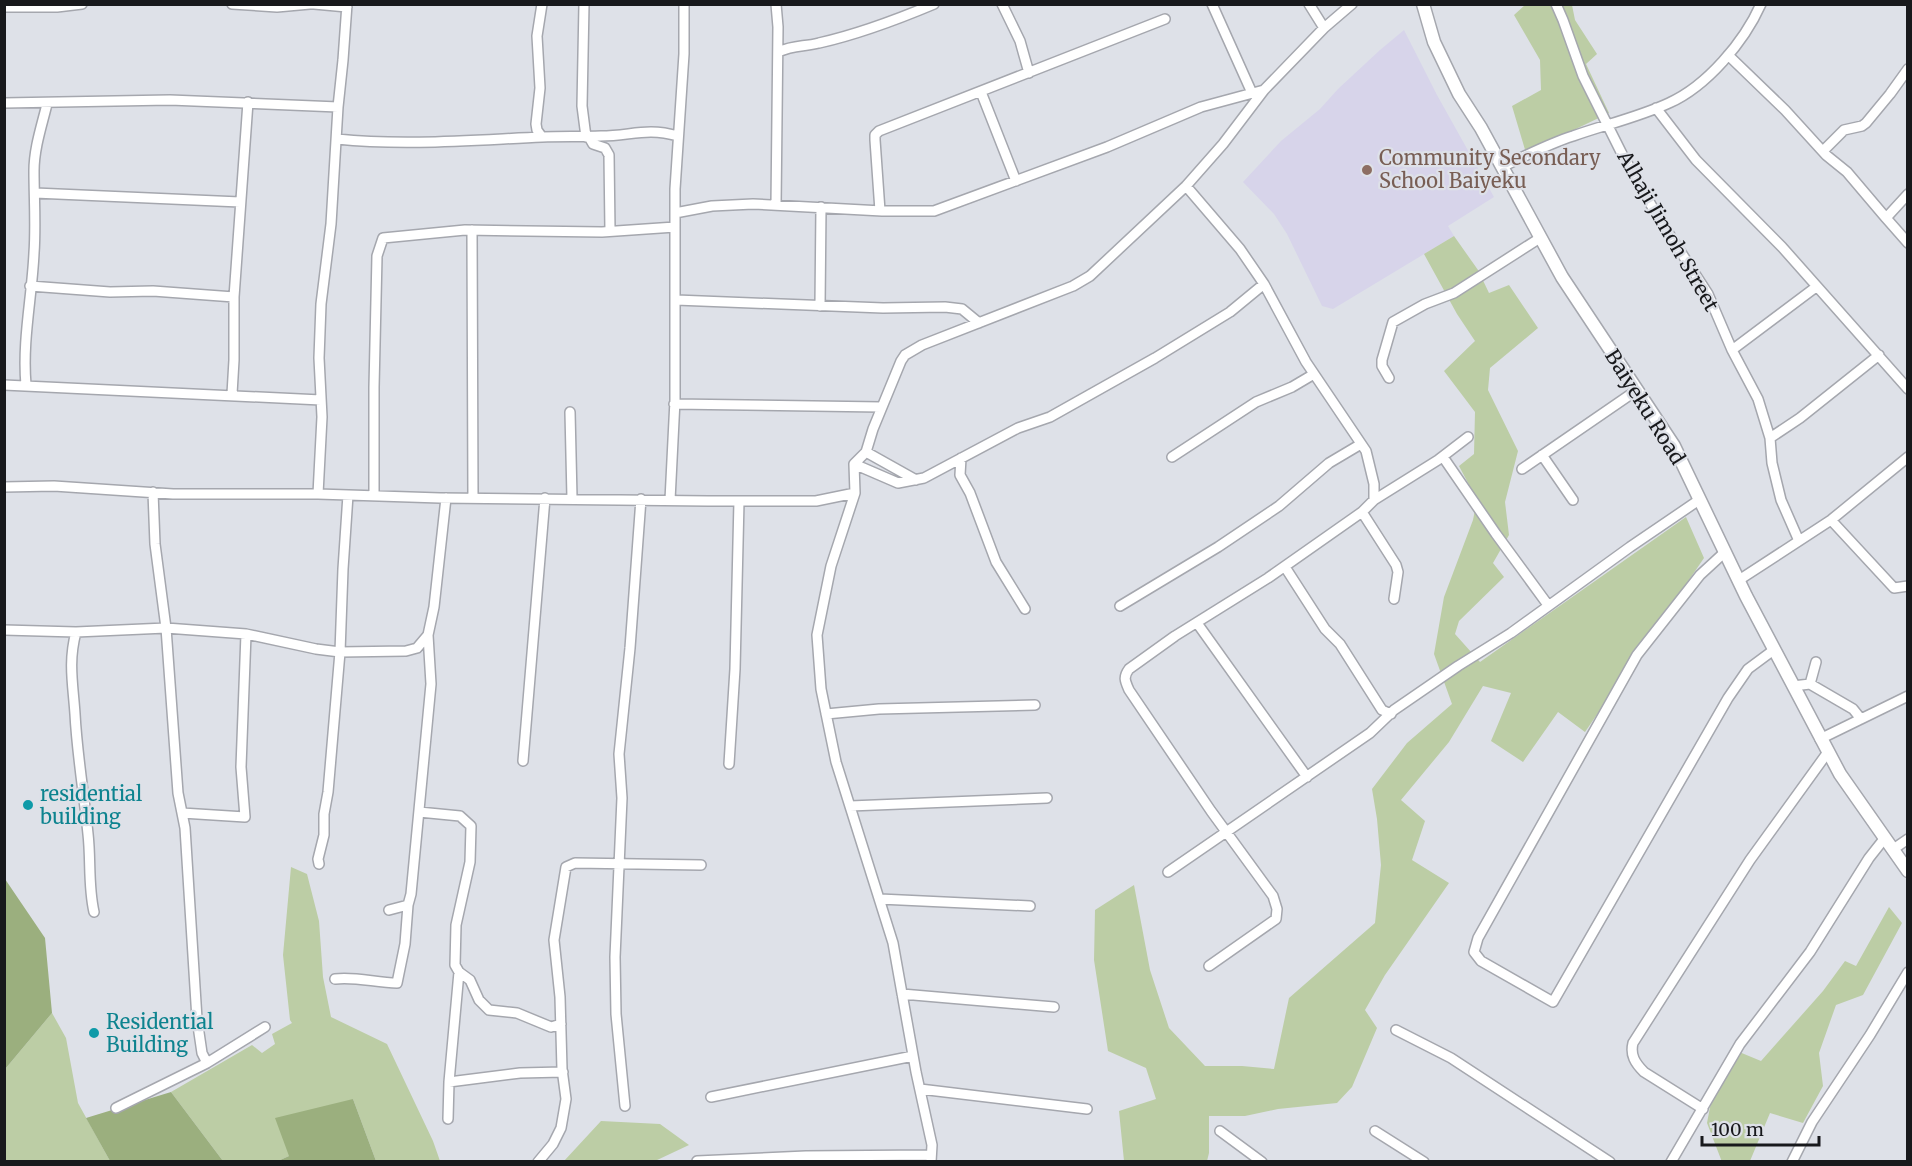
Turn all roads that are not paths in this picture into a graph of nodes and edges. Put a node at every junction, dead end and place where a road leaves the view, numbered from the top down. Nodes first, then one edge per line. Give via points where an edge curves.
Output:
1 (82, 4) edge
2 (232, 4) edge
3 (312, 4) edge
4 (542, 4) edge
5 (584, 4) edge
6 (684, 4) edge
7 (776, 4) edge
8 (934, 4) edge
9 (1002, 4) edge
10 (1212, 4) edge
11 (1309, 4) edge
12 (1352, 4) edge
13 (1423, 4) edge
14 (1556, 4) edge
15 (1761, 4) edge
16 (346, 6) edge
17 (4, 7) edge
18 (1165, 19) dead end
19 (1324, 28) junction
20 (778, 36) junction
21 (791, 46) junction
22 (778, 52) junction
23 (1728, 55) junction
24 (1908, 69) edge
25 (1029, 73) junction
26 (1264, 90) junction
27 (981, 92) junction
28 (1252, 93) junction
29 (1237, 96) junction
30 (248, 102) junction
31 (4, 103) edge
32 (47, 104) junction
33 (338, 107) junction
34 (1656, 108) junction
35 (1249, 109) junction
36 (1606, 124) junction
37 (678, 136) junction
38 (542, 137) junction
39 (588, 137) junction
40 (337, 139) junction
41 (1823, 151) junction
42 (1502, 167) junction
43 (1016, 181) junction
44 (1186, 186) junction
45 (36, 193) junction
46 (1908, 194) edge
47 (240, 202) junction
48 (776, 205) junction
49 (821, 207) junction
50 (880, 211) junction
51 (675, 213) junction
52 (1887, 218) junction
53 (675, 227) junction
54 (472, 230) junction
55 (610, 231) junction
56 (1540, 238) junction
57 (1908, 243) edge
58 (1264, 284) junction
59 (30, 286) junction
60 (1816, 287) junction
61 (234, 297) junction
62 (676, 300) junction
63 (820, 306) junction
64 (979, 323) junction
65 (1732, 350) junction
66 (1879, 355) junction
67 (1314, 374) junction
68 (1389, 378) dead end
69 (4, 385) edge
70 (26, 385) junction
71 (1908, 389) edge
72 (1637, 390) junction
73 (232, 394) junction
74 (321, 400) junction
75 (674, 404) junction
76 (881, 407) junction
77 (570, 412) dead end
78 (1468, 437) dead end
79 (1770, 438) junction
80 (1361, 444) junction
81 (866, 452) junction
82 (1542, 455) junction
83 (1173, 457) dead end
84 (1443, 457) junction
85 (1908, 457) edge
86 (961, 458) junction
87 (854, 464) junction
88 (944, 467) junction
89 (1522, 469) dead end
90 (960, 475) junction
91 (915, 480) junction
92 (4, 487) edge
93 (153, 492) junction
94 (855, 493) junction
95 (318, 494) junction
96 (348, 495) junction
97 (374, 496) junction
98 (446, 498) junction
99 (473, 498) junction
100 (545, 498) junction
101 (572, 498) junction
102 (641, 499) junction
103 (670, 500) junction
104 (1374, 500) junction
105 (1573, 500) dead end
106 (1699, 500) junction
107 (739, 501) junction
108 (1362, 512) junction
109 (1831, 520) junction
110 (1799, 541) junction
111 (1725, 552) junction
112 (1285, 567) junction
113 (1739, 580) junction
114 (1908, 586) edge
115 (1394, 599) dead end
116 (1548, 605) junction
117 (1120, 606) dead end
118 (1025, 609) dead end
119 (1197, 623) junction
120 (166, 628) junction
121 (4, 630) edge
122 (76, 632) junction
123 (246, 634) junction
124 (428, 635) junction
125 (1775, 648) junction
126 (340, 652) junction
127 (1816, 662) dead end
128 (1810, 684) junction
129 (1793, 686) junction
130 (1908, 696) edge
131 (1035, 705) dead end
132 (1386, 712) junction
133 (826, 714) junction
134 (1861, 719) junction
135 (1820, 738) junction
136 (1828, 752) junction
137 (523, 761) dead end
138 (729, 764) dead end
139 (1307, 777) junction
140 (1047, 798) dead end
141 (850, 806) junction
142 (419, 812) junction
143 (182, 813) junction
144 (1230, 830) junction
145 (1908, 839) edge
146 (1888, 844) junction
147 (319, 864) dead end
148 (618, 864) junction
149 (701, 865) dead end
150 (1908, 871) edge
151 (1168, 872) dead end
152 (880, 899) junction
153 (408, 905) junction
154 (1030, 906) dead end
155 (389, 909) dead end
156 (94, 912) dead end
157 (1209, 966) dead end
158 (459, 972) junction
159 (1908, 972) edge
160 (335, 979) dead end
161 (902, 994) junction
162 (1054, 1007) dead end
163 (561, 1024) junction
164 (265, 1027) dead end
165 (1396, 1030) dead end
166 (913, 1056) junction
167 (207, 1063) junction
168 (563, 1072) junction
169 (449, 1082) junction
170 (920, 1089) junction
171 (711, 1097) dead end
172 (625, 1106) dead end
173 (116, 1108) dead end
174 (1087, 1109) dead end
175 (1703, 1109) junction
176 (448, 1119) dead end
177 (1221, 1131) dead end
178 (1376, 1131) dead end
179 (931, 1158) edge
180 (538, 1161) edge
181 (697, 1161) edge
182 (1262, 1161) edge
183 (1424, 1161) edge
184 (1610, 1161) edge
185 (1671, 1161) edge
186 (1792, 1161) edge

1 - 17 street
2 - 3 street
3 - 16 street
4 - 38 street via 537,36 540,88 536,124
5 - 39 street via 582,106
6 - 37 street
7 - 20 street
8 - 21 street via 876,28 817,44
9 - 25 street via 1020,41
10 - 28 street
11 - 19 street
12 - 19 street
13 - 42 main road, Baiyeku Road via 1445,68
14 - 36 street, Alhaji Jimoh Street via 1576,61
15 - 23 street
16 - 33 street
18 - 25 street
19 - 26 street
20 - 21 street
20 - 22 street
21 - 22 street
22 - 48 street
23 - 34 street via 1688,92
23 - 41 street
24 - 41 street via 1866,123 1844,130
25 - 27 street
26 - 28 street
26 - 35 street
27 - 43 street
27 - 50 street via 875,135
28 - 29 street
29 - 35 street
29 - 43 street
30 - 32 street
30 - 33 street
30 - 47 street
31 - 32 street
32 - 45 street via 36,150
33 - 40 street
34 - 36 street
34 - 60 street via 1702,166
35 - 44 street
36 - 42 street
36 - 65 street, Alhaji Jimoh Street via 1658,217 1708,294
37 - 39 street via 649,131
37 - 51 street
38 - 39 street
38 - 40 street via 441,143
39 - 55 street via 609,155
40 - 74 street via 321,304
41 - 52 street
42 - 56 main road, Baiyeku Road
43 - 50 street via 934,211
44 - 58 street via 1240,249
44 - 64 street via 1090,276 1063,291
45 - 47 street
45 - 59 street
46 - 52 street
47 - 61 street
48 - 49 street
48 - 51 street via 712,206
49 - 50 street
49 - 63 street
51 - 53 street
52 - 57 street
53 - 55 street
53 - 62 street
54 - 55 street
54 - 97 street via 390,236 381,242 377,255
54 - 99 street
56 - 68 street via 1454,293 1393,322 1382,360
56 - 72 main road, Baiyeku Road
58 - 67 street
58 - 86 street via 1230,312 1155,358 1050,417 1018,428
59 - 61 street
59 - 70 street
60 - 65 street
60 - 66 street
61 - 73 street
62 - 63 street
62 - 75 street
63 - 64 street via 945,306 962,309
64 - 76 street via 905,355
65 - 79 street, Alhaji Jimoh Street via 1758,399
66 - 71 street
66 - 79 street
67 - 80 street
67 - 83 street via 1256,402
69 - 70 street
70 - 73 street
72 - 82 street
72 - 106 main road, Baiyeku Road via 1674,446
73 - 74 street
74 - 95 street
75 - 76 street
75 - 103 street
76 - 81 street
77 - 101 street
78 - 84 street
79 - 110 street, Alhaji Jimoh Street via 1781,500
80 - 104 street via 1369,458
80 - 117 street via 1329,463 1279,506
81 - 87 street
81 - 91 street
82 - 89 street
82 - 105 street
84 - 104 street
84 - 116 street
85 - 109 street
86 - 88 street
86 - 90 street
87 - 91 street via 898,483
87 - 94 street
88 - 90 street
88 - 91 street
90 - 118 street via 996,562
92 - 93 street
93 - 95 street
93 - 120 street
94 - 107 street via 816,501
94 - 133 street via 831,566 817,635
95 - 96 street
96 - 97 street
96 - 126 street
97 - 98 street
98 - 99 street
98 - 124 street
99 - 100 street
100 - 101 street
100 - 137 street
101 - 102 street
102 - 103 street
102 - 148 street via 619,754 622,798
103 - 107 street
104 - 108 street
106 - 111 main road, Baiyeku Road
106 - 116 street
107 - 138 street
108 - 112 street
108 - 115 street via 1396,565
109 - 110 street
109 - 114 street via 1891,586
110 - 113 street
111 - 113 main road, Baiyeku Road
111 - 125 street via 1700,575 1637,656 1478,938 1474,952 1481,961 1553,1002 1728,698 1748,669
112 - 119 street
112 - 132 street
113 - 125 main road, Baiyeku Road
116 - 132 street
119 - 139 street
119 - 144 street via 1129,669 1124,677 1129,690
120 - 122 street
120 - 123 street
120 - 143 street
121 - 122 street
122 - 156 street via 71,652 75,728
123 - 126 street
123 - 143 street via 241,767 245,817
124 - 126 street via 417,648 406,651
124 - 142 street via 431,684
125 - 129 main road, Baiyeku Road
126 - 147 street
127 - 128 street
128 - 129 street
128 - 134 street via 1853,709
129 - 135 main road, Baiyeku Road
130 - 134 street
131 - 133 street
132 - 139 street via 1370,733
133 - 141 street
134 - 135 street
135 - 136 main road, Baiyeku Road
136 - 146 main road, Baiyeku Road
136 - 175 street via 1750,860 1633,1043 1636,1065
139 - 144 street
140 - 141 street
141 - 152 street
142 - 153 street
142 - 158 street via 460,816 471,826 470,862 456,925
143 - 167 street via 197,1019
144 - 151 street
144 - 157 street via 1273,896 1277,915
145 - 146 street
146 - 150 main road, Baiyeku Road
146 - 175 street via 1869,858 1810,952 1740,1044
148 - 149 street
148 - 163 street via 575,863 566,867 554,940
148 - 172 street via 616,1014
152 - 154 street
152 - 161 street
153 - 155 street
153 - 160 street via 397,983
158 - 163 street via 470,980 478,1000 489,1010 517,1013 551,1028
158 - 169 street
159 - 186 street via 1812,1122
161 - 162 street
161 - 166 street
163 - 168 street
164 - 167 street
165 - 184 street via 1451,1058
166 - 170 street
166 - 171 street
167 - 173 street
168 - 169 street
168 - 180 street via 566,1099 561,1128
169 - 176 street
170 - 174 street
170 - 179 street via 932,1145
175 - 185 street
177 - 182 street
178 - 183 street
179 - 181 street via 806,1156

